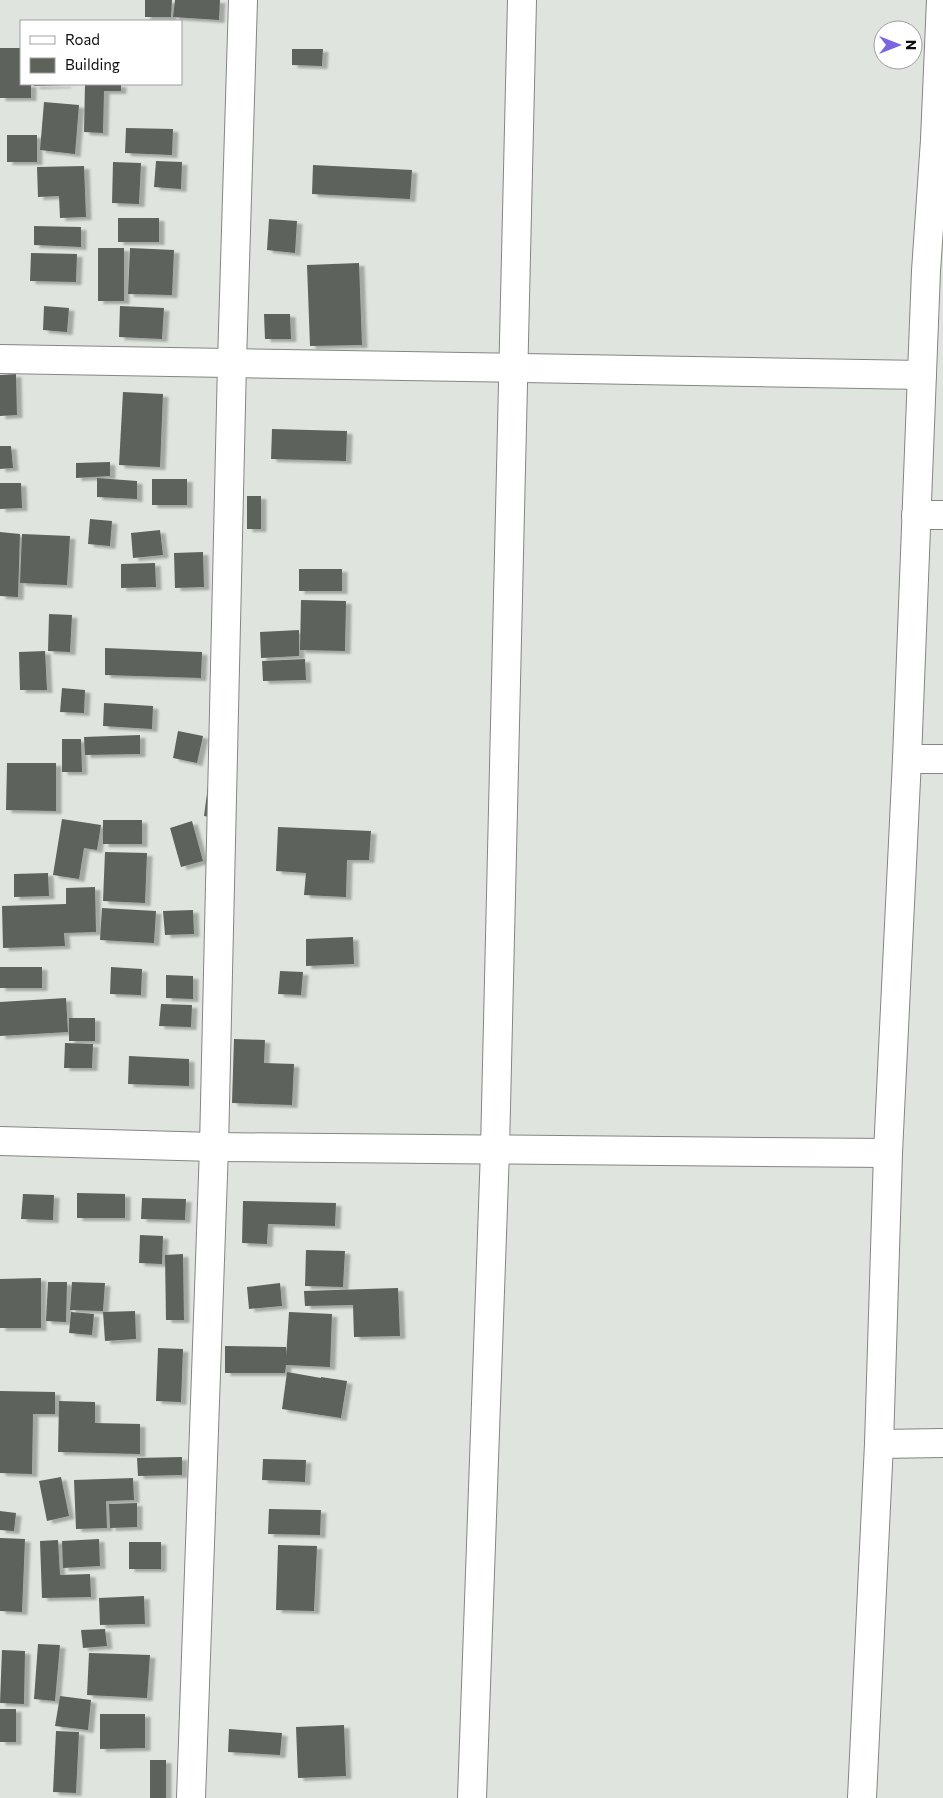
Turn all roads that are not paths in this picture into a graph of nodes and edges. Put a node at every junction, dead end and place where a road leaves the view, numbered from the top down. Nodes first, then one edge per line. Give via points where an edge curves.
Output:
1 (243, 0) edge
2 (522, 0) edge
3 (941, 0) edge
4 (939, 137) edge
5 (934, 271) edge
6 (0, 358) edge
7 (232, 362) junction
8 (513, 369) junction
9 (922, 375) junction
10 (916, 515) junction
11 (943, 515) edge
12 (907, 759) junction
13 (943, 759) edge
14 (0, 1141) edge
15 (214, 1147) junction
16 (495, 1150) junction
17 (888, 1153) junction
18 (943, 1443) edge
19 (879, 1444) junction
20 (191, 1798) edge
21 (472, 1798) edge
22 (862, 1798) edge

1 - 7 street
2 - 8 street
3 - 4 street
4 - 5 street
5 - 9 street
6 - 7 street
7 - 8 street
7 - 15 street
8 - 9 street
8 - 16 street
9 - 10 street
10 - 11 street
10 - 12 street
12 - 13 street
12 - 17 street
14 - 15 street
15 - 16 street
15 - 20 street
16 - 17 street
16 - 21 street
17 - 19 street
18 - 19 street
19 - 22 street

